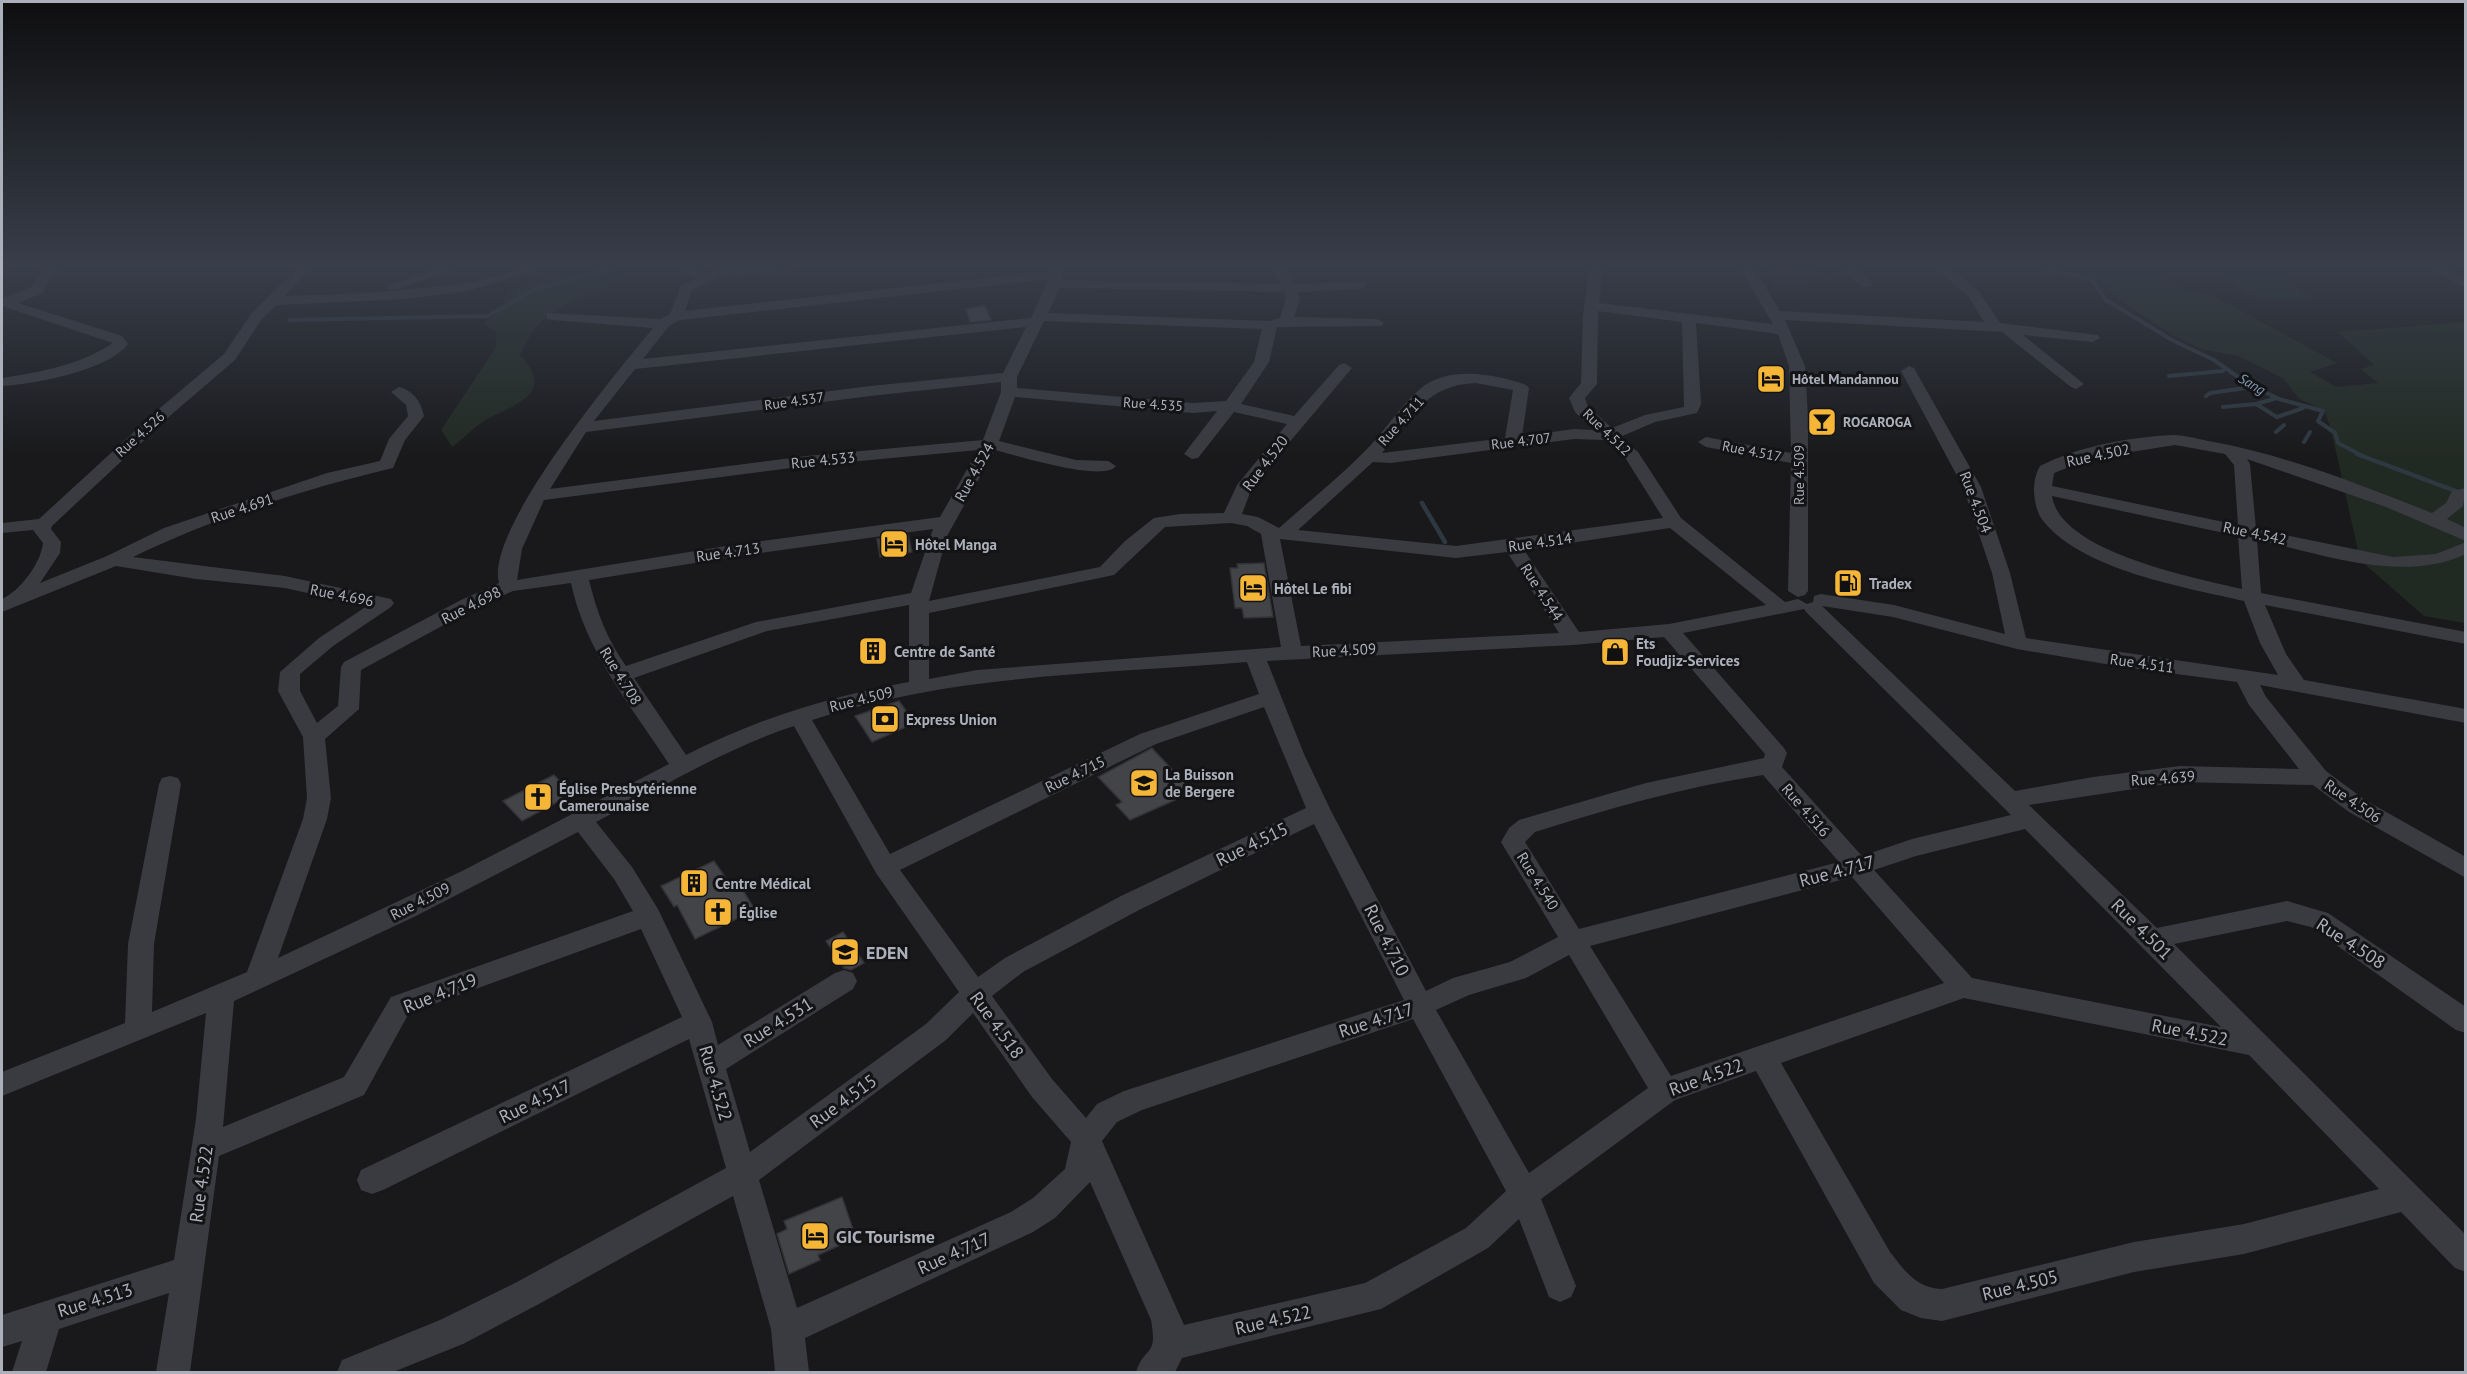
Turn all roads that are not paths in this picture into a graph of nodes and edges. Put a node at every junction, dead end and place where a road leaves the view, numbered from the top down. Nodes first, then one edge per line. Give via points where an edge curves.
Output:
1 (86, 329) edge
2 (247, 329) edge
3 (662, 329) edge
4 (956, 329) edge
5 (1034, 329) edge
6 (1269, 329) edge
7 (1591, 329) edge
8 (1689, 329) edge
9 (1783, 329) edge
10 (2002, 329) edge
11 (2011, 329) edge
12 (2093, 338) dead end
13 (632, 365) junction
14 (1344, 368) dead end
15 (1909, 371) dead end
16 (2, 382) edge
17 (2076, 384) dead end
18 (1009, 385) junction
19 (399, 392) dead end
20 (1230, 406) junction
21 (1297, 422) junction
22 (580, 428) junction
23 (1610, 435) junction
24 (1513, 442) junction
25 (1706, 442) dead end
26 (990, 444) junction
27 (2230, 450) junction
28 (1192, 454) dead end
29 (1369, 457) junction
30 (1799, 460) junction
31 (1108, 466) dead end
32 (2042, 489) junction
33 (2466, 493) edge
34 (537, 496) junction
35 (1231, 518) junction
36 (2433, 520) junction
37 (946, 522) junction
38 (1674, 522) junction
39 (44, 524) junction
40 (2, 528) edge
41 (2248, 532) junction
42 (1277, 533) junction
43 (2466, 536) edge
44 (1512, 546) junction
45 (2466, 547) edge
46 (114, 560) junction
47 (579, 576) junction
48 (511, 585) junction
49 (2252, 597) junction
50 (20, 598) junction
51 (1802, 602) junction
52 (919, 603) junction
53 (2, 606) edge
54 (1669, 630) junction
55 (2466, 638) edge
56 (1573, 639) junction
57 (2017, 643) junction
58 (1292, 653) junction
59 (1255, 655) junction
60 (622, 675) junction
61 (2245, 676) junction
62 (920, 685) junction
63 (2296, 685) junction
64 (1272, 697) junction
65 (799, 716) junction
66 (2466, 716) edge
67 (314, 738) junction
68 (682, 766) junction
69 (1768, 766) junction
70 (2318, 777) junction
71 (170, 784) dead end
72 (2010, 800) junction
73 (1319, 811) junction
74 (581, 819) junction
75 (2030, 820) junction
76 (885, 867) junction
77 (1855, 867) junction
78 (2466, 869) edge
79 (649, 916) junction
80 (1575, 939) junction
81 (2152, 939) junction
82 (258, 978) junction
83 (844, 981) dead end
84 (1964, 987) junction
85 (221, 995) junction
86 (974, 995) junction
87 (1420, 1006) junction
88 (698, 1022) junction
89 (2466, 1022) edge
90 (138, 1029) junction
91 (2256, 1045) junction
92 (1763, 1057) junction
93 (711, 1064) junction
94 (2, 1084) edge
95 (1665, 1091) junction
96 (1086, 1138) junction
97 (206, 1148) junction
98 (742, 1175) junction
99 (372, 1180) dead end
100 (1524, 1194) junction
101 (2407, 1196) junction
102 (2466, 1257) edge
103 (188, 1271) junction
104 (1560, 1286) dead end
105 (47, 1315) junction
106 (787, 1329) junction
107 (2, 1331) edge
108 (1172, 1344) junction
109 (29, 1372) edge
110 (172, 1372) edge
111 (354, 1372) edge
112 (792, 1372) edge
113 (1153, 1372) edge

1 - 16 street via 117,339 121,344 111,352 78,364
2 - 39 street, Rue 4.526 via 230,357 157,418
3 - 13 street, Rue 4.698
4 - 13 street
5 - 18 street, Rue 4.524
6 - 20 street via 1264,360
7 - 23 street, Rue 4.512 via 1589,384 1577,398 1581,409
8 - 23 street, Rue 4.707 via 1693,408 1651,418
9 - 30 street, Rue 4.509 via 1797,366
10 - 17 street
11 - 12 street
13 - 22 street, Rue 4.698
14 - 21 street, Rue 4.520
15 - 57 street, Rue 4.504 via 1972,487 2001,573
18 - 20 street, Rue 4.535 via 1193,408
18 - 22 street, Rue 4.537 via 870,391
18 - 26 street, Rue 4.524
19 - 46 street, Rue 4.691 via 413,403 416,416 397,439 387,464 237,508 159,536
20 - 21 street, Rue 4.535
20 - 28 street
21 - 35 street, Rue 4.520 via 1243,489
22 - 34 street, Rue 4.698
23 - 24 street, Rue 4.707 via 1574,434
23 - 38 street, Rue 4.512 via 1632,456
24 - 29 street, Rue 4.707 via 1391,458
24 - 29 street, Rue 4.711 via 1521,388 1471,378 1431,389
25 - 30 street, Rue 4.517
26 - 31 street, Rue 4.533 via 1076,465
26 - 34 street, Rue 4.533 via 806,461
26 - 37 street, Rue 4.524
27 - 32 street, Rue 4.502 via 2175,440 2072,458 2046,470
27 - 36 street via 2266,459
27 - 41 street via 2242,464
29 - 42 street
30 - 51 street, Rue 4.509
32 - 41 street, Rue 4.542
32 - 49 street via 2050,518 2094,549 2175,578
33 - 36 street via 2458,495 2454,506
34 - 48 street, Rue 4.698 via 513,549 507,581
35 - 42 street
35 - 52 street via 1163,521 1100,573
36 - 43 street
37 - 47 street, Rue 4.713
37 - 52 street, Rue 4.524 via 938,536
38 - 44 street, Rue 4.514
38 - 51 street
39 - 40 street
39 - 50 street via 42,530 52,542 51,553
41 - 45 street, Rue 4.542 via 2393,563 2440,559
41 - 49 street
42 - 44 street, Rue 4.514 via 1437,551
42 - 58 street
44 - 56 street, Rue 4.544
46 - 50 street, Rue 4.691
46 - 67 street, Rue 4.696 via 285,582 384,603 290,672 289,691
47 - 48 street, Rue 4.713
47 - 60 street, Rue 4.708 via 597,635
48 - 67 street, Rue 4.698 via 351,667 348,709
49 - 55 street
49 - 63 street via 2272,652
50 - 53 street
51 - 54 street, Rue 4.509
51 - 57 street, Rue 4.511 via 1894,611
51 - 72 street, Rue 4.501
52 - 60 street via 763,626
52 - 62 street, Rue 4.524
54 - 56 street, Rue 4.509
54 - 69 street via 1776,753 1775,761
56 - 58 street, Rue 4.509
57 - 61 street, Rue 4.511 via 2123,662
58 - 59 street, Rue 4.509
59 - 62 street, Rue 4.509
59 - 64 street, Rue 4.710
60 - 68 street, Rue 4.708
61 - 63 street, Rue 4.511
61 - 70 street, Rue 4.506 via 2257,700
62 - 65 street, Rue 4.509 via 857,698
63 - 66 street, Rue 4.511
64 - 73 street, Rue 4.710
64 - 76 street, Rue 4.715 via 1148,739
65 - 68 street, Rue 4.509 via 756,731
65 - 76 street, Rue 4.518
67 - 82 street via 319,798 315,819
68 - 74 street, Rue 4.509
69 - 77 street, Rue 4.516
69 - 80 street, Rue 4.540 via 1666,784 1527,826 1517,834 1513,842
70 - 72 street, Rue 4.639 via 2173,775
70 - 78 street, Rue 4.506 via 2357,806
71 - 90 street via 141,944
72 - 75 street, Rue 4.501
73 - 86 street, Rue 4.515 via 1130,903 1014,965
73 - 87 street, Rue 4.710
74 - 79 street, Rue 4.522 via 623,873
74 - 82 street, Rue 4.509 via 399,912
75 - 77 street, Rue 4.717 via 1922,845
75 - 81 street, Rue 4.501
76 - 86 street, Rue 4.518
77 - 80 street, Rue 4.717
77 - 84 street, Rue 4.516
79 - 88 street, Rue 4.522
79 - 97 street, Rue 4.719 via 400,1005 354,1086
80 - 87 street, Rue 4.717 via 1517,971 1462,986
80 - 95 street, Rue 4.540
81 - 89 street, Rue 4.508 via 2287,911 2303,913 2319,920
81 - 91 street, Rue 4.501
82 - 85 street, Rue 4.509
83 - 93 street, Rue 4.531
84 - 91 street, Rue 4.522
84 - 92 street, Rue 4.522
85 - 90 street, Rue 4.509
85 - 97 street, Rue 4.522
86 - 96 street, Rue 4.518 via 1042,1088
86 - 98 street, Rue 4.515 via 936,1032
87 - 96 street, Rue 4.717 via 1134,1100 1107,1113
87 - 100 street, Rue 4.710
88 - 93 street, Rue 4.522
88 - 99 street, Rue 4.517
90 - 94 street, Rue 4.509
91 - 101 street, Rue 4.501
92 - 95 street, Rue 4.522
92 - 101 street, Rue 4.505 via 1879,1263 1894,1284 1926,1305 1942,1305 2134,1257 2244,1239
93 - 98 street, Rue 4.522
95 - 100 street, Rue 4.522
96 - 106 street, Rue 4.717 via 1078,1176 1022,1222
96 - 108 street, Rue 4.518 via 1167,1320
97 - 103 street, Rue 4.522
98 - 106 street, Rue 4.522
98 - 111 street, Rue 4.515 via 528,1293 451,1332
100 - 104 street, Rue 4.710
100 - 108 street, Rue 4.522 via 1477,1238 1370,1298
101 - 102 street, Rue 4.501
103 - 105 street, Rue 4.513
103 - 110 street, Rue 4.522
105 - 107 street, Rue 4.513
105 - 109 street
106 - 112 street, Rue 4.522
108 - 113 street via 1160,1368

